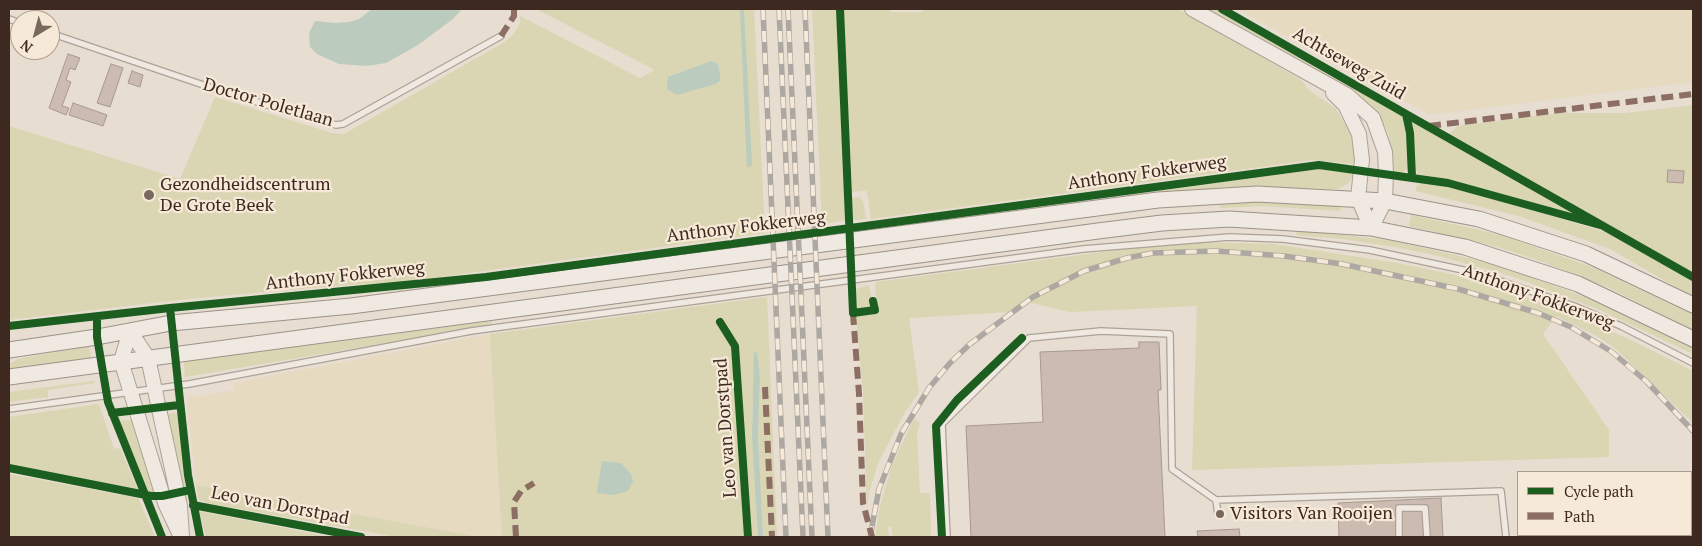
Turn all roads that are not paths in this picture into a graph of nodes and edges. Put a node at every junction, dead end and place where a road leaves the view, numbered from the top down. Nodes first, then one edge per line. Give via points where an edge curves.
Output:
1 (1192, 9) edge
2 (60, 36) edge
3 (501, 36) dead end
4 (1322, 83) junction
5 (1358, 198) junction
6 (1385, 201) junction
7 (1371, 228) junction
8 (1693, 305) edge
9 (130, 331) junction
10 (1693, 339) edge
11 (9, 350) edge
12 (148, 358) junction
13 (121, 361) junction
14 (1693, 362) edge
15 (9, 377) edge
16 (154, 389) junction
17 (130, 392) junction
18 (9, 409) edge
19 (1216, 500) junction
20 (1218, 514) dead end
21 (182, 537) edge
22 (947, 537) edge
23 (1399, 537) edge
24 (1427, 537) edge
25 (1506, 537) edge

1 - 4 street, Achtseweg Zuid
2 - 3 lane, Doctor Poletlaan via 230,94 336,125
4 - 5 street, Achtseweg Zuid via 1345,105 1359,134 1362,160
4 - 6 street, Achtseweg Zuid via 1347,95 1373,118 1385,152
5 - 6 main road, Anthony Fokkerweg
5 - 7 street, Achtseweg Zuid
5 - 9 main road, Anthony Fokkerweg via 1257,194 1158,200 468,292 171,323
6 - 7 street, Achtseweg Zuid
6 - 8 main road, Anthony Fokkerweg via 1479,219 1533,235 1601,261
7 - 10 main road, Anthony Fokkerweg via 1465,247 1546,272
7 - 12 main road, Anthony Fokkerweg via 1229,219 1162,223
9 - 11 main road, Anthony Fokkerweg
9 - 12 street
9 - 13 street
12 - 13 main road, Anthony Fokkerweg
12 - 16 street
13 - 15 main road, Anthony Fokkerweg
13 - 17 street
14 - 16 lane, Anthony Fokkerweg via 1574,306 1477,273 1370,250 1283,239 1229,237 1083,249 471,331
16 - 17 lane, Anthony Fokkerweg
16 - 21 street via 178,492 183,519
17 - 18 lane, Anthony Fokkerweg
17 - 21 street via 165,503
19 - 20 lane
19 - 22 lane via 1172,469 1170,334 1100,331 1029,338 942,424
19 - 25 lane via 1502,492
23 - 24 lane via 1399,508 1425,508

